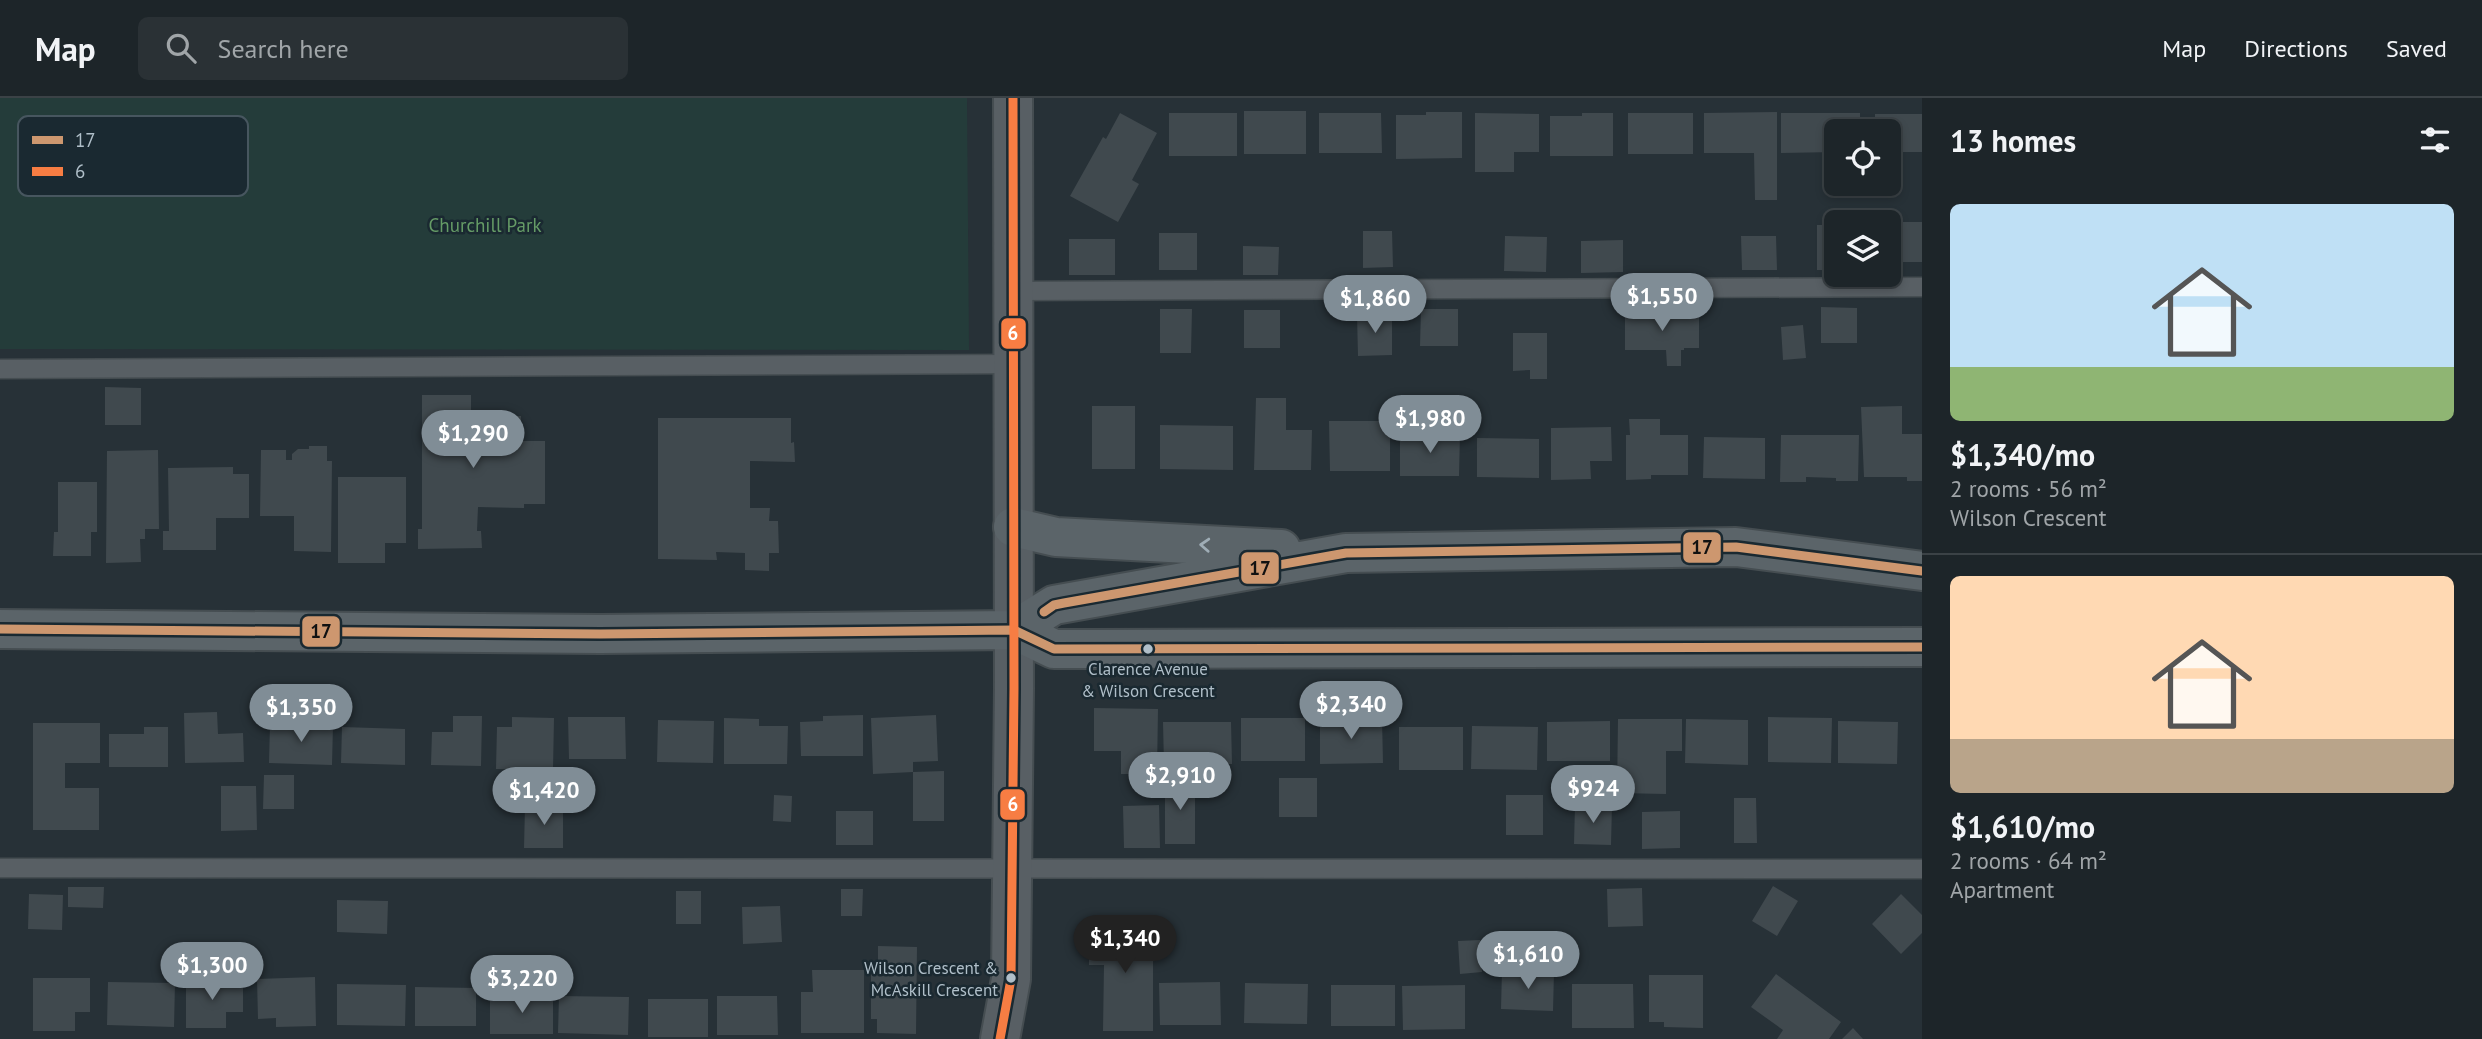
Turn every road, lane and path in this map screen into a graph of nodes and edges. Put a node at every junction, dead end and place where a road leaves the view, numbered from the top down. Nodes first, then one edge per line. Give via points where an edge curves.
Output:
1 (1013, 98) edge
2 (1922, 288) edge
3 (1013, 291) junction
4 (1013, 364) junction
5 (0, 369) edge
6 (1013, 527) junction
7 (1346, 553) junction
8 (1922, 571) edge
9 (0, 629) edge
10 (1014, 630) junction
11 (1922, 647) edge
12 (0, 868) edge
13 (1011, 868) junction
14 (1922, 869) edge
15 (1000, 1039) edge

1 - 3 street
2 - 3 lane
3 - 4 street
4 - 5 lane
4 - 6 street
7 -> 6 main road via 1056,537
6 - 10 street
7 - 8 main road via 1736,547
7 - 10 main road via 1054,605
9 - 10 main road via 600,634
10 - 11 main road via 1054,649
10 - 13 street
12 - 13 lane
13 - 14 lane
13 - 15 street via 1011,979

